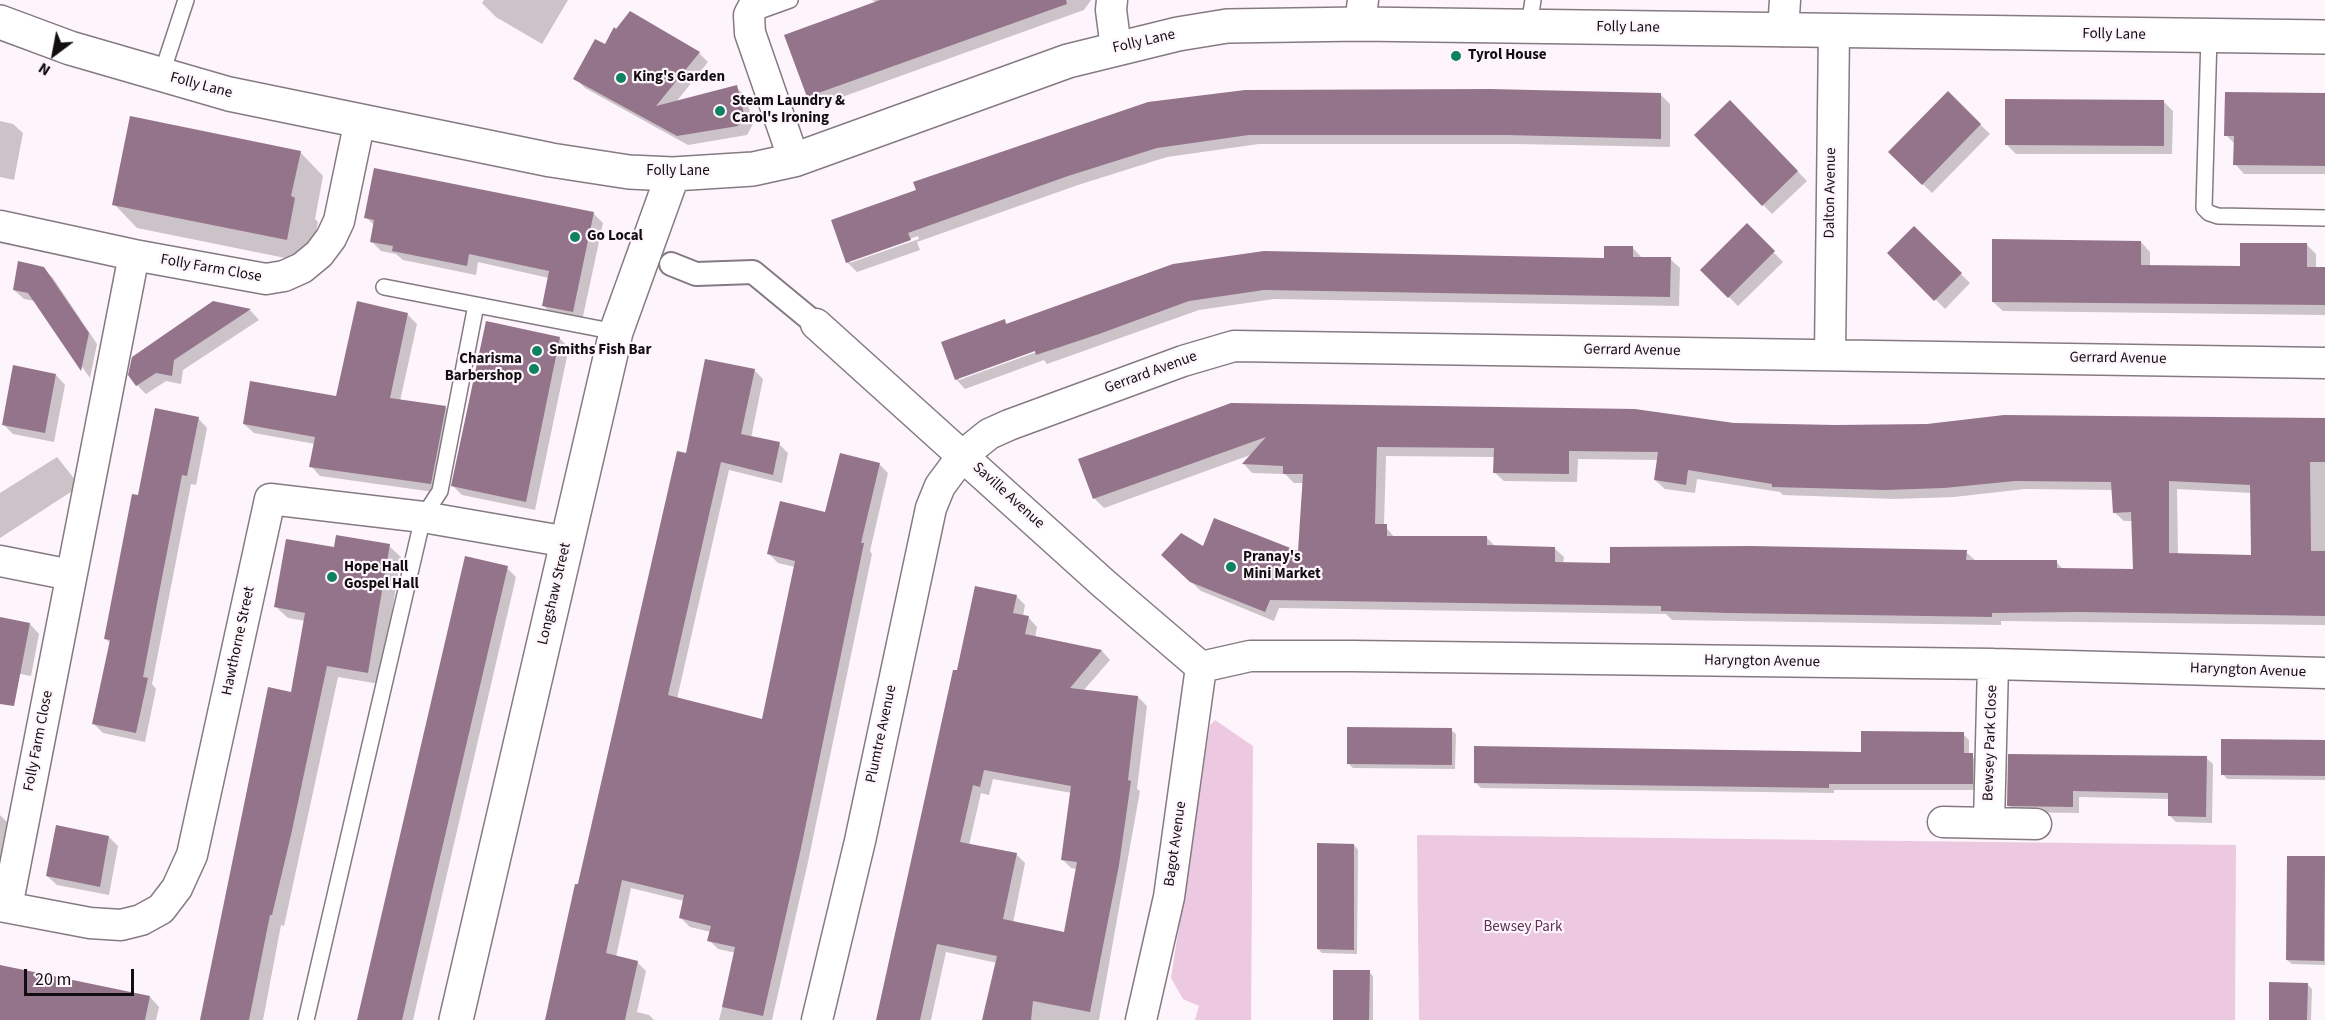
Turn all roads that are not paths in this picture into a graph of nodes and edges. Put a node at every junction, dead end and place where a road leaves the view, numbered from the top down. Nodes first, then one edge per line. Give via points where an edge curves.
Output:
1 (186, 0) edge
2 (790, 0) edge
3 (1112, 0) edge
4 (753, 8) edge
5 (1362, 12) edge
6 (1531, 13) edge
7 (1784, 15) edge
8 (0, 22) edge
9 (1834, 32) junction
10 (2209, 36) junction
11 (2325, 37) edge
12 (1116, 48) junction
13 (161, 76) junction
14 (360, 120) junction
15 (794, 160) junction
16 (673, 174) junction
17 (2325, 218) edge
18 (0, 226) edge
19 (134, 255) junction
20 (671, 264) dead end
21 (384, 287) dead end
22 (476, 305) junction
23 (816, 324) joint
24 (616, 332) junction
25 (1830, 354) junction
26 (2325, 363) edge
27 (963, 455) junction
28 (423, 517) junction
29 (568, 542) junction
30 (0, 561) edge
31 (71, 575) junction
32 (1993, 664) junction
33 (1201, 667) junction
34 (2325, 673) edge
35 (1943, 822) dead end
36 (1989, 823) junction
37 (2036, 824) dead end
38 (3, 907) edge
39 (306, 1020) edge
40 (456, 1020) edge
41 (817, 1020) edge
42 (1141, 1020) edge

1 - 13 lane
2 - 4 lane
3 - 12 street
4 - 15 street via 750,33
5 - 6 street, Folly Lane
5 - 12 street, Folly Lane via 1227,26
6 - 7 street, Folly Lane
7 - 9 street, Folly Lane
8 - 13 street, Folly Lane
9 - 10 street, Folly Lane
9 - 25 street, Dalton Avenue
10 - 11 street, Folly Lane
10 - 17 lane via 2204,207 2218,216
12 - 15 street, Folly Lane via 1068,61
13 - 14 street, Folly Lane
14 - 16 street, Folly Lane via 592,168
14 - 19 street, Folly Farm Close via 339,221 319,254 302,268 266,279
15 - 16 street, Folly Lane via 753,168
16 - 24 street, Longshaw Street
18 - 19 street, Folly Farm Close
19 - 31 street, Folly Farm Close
20 - 23 street via 696,274 753,272
21 - 22 lane
22 - 24 lane
22 - 28 lane via 440,491
23 - 27 street, Saville Avenue
24 - 29 street, Longshaw Street
25 - 26 street, Gerrard Avenue
25 - 27 street, Gerrard Avenue via 1234,346 1009,424
27 - 33 street, Saville Avenue
27 - 41 street, Plumtre Avenue via 940,486 931,508 860,842
28 - 29 street, Hawthorne Street
28 - 38 street, Hawthorne Street via 270,499 192,855 177,888 161,909 121,925
28 - 39 lane
29 - 40 street, Longshaw Street
30 - 31 street
31 - 38 street, Folly Farm Close
32 - 33 street, Haryngton Avenue via 1250,656
32 - 34 street, Haryngton Avenue
32 - 36 street, Bewsey Park Close
33 - 42 street, Bagot Avenue via 1169,897
35 - 36 street, Bewsey Park Close
36 - 37 street, Bewsey Park Close

